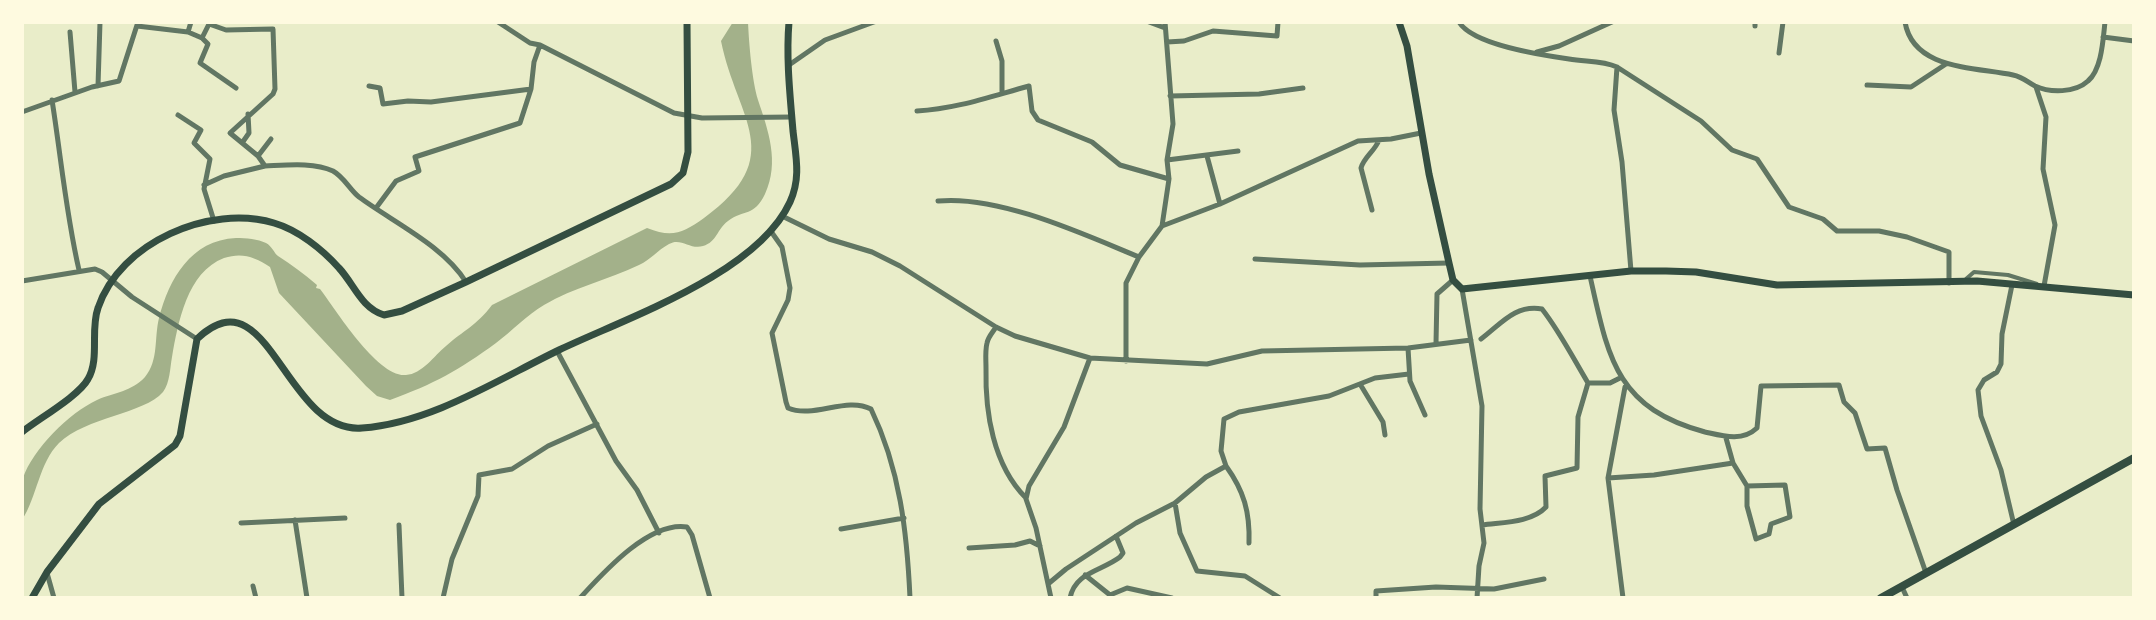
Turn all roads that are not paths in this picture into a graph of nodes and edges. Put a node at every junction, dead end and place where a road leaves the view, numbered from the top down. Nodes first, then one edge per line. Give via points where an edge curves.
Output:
1 (100, 22) edge
2 (191, 22) edge
3 (498, 22) edge
4 (687, 22) edge
5 (789, 22) edge
6 (874, 22) edge
7 (1149, 22) edge
8 (1278, 22) edge
9 (1399, 22) edge
10 (1459, 22) edge
11 (1612, 22) edge
12 (1783, 22) edge
13 (1905, 22) edge
14 (2105, 22) edge
15 (209, 23) edge
16 (138, 24) edge
17 (1165, 25) edge
18 (70, 32) dead end
19 (188, 32) junction
20 (2103, 37) junction
21 (202, 38) junction
22 (996, 41) dead end
23 (2134, 41) edge
24 (1167, 42) junction
25 (540, 45) junction
26 (1536, 52) junction
27 (1779, 53) dead end
28 (1947, 64) junction
29 (788, 66) junction
30 (1617, 67) junction
31 (1867, 85) dead end
32 (98, 86) junction
33 (369, 86) dead end
34 (2035, 86) junction
35 (236, 88) dead end
36 (1303, 88) dead end
37 (531, 89) junction
38 (75, 92) junction
39 (1002, 92) junction
40 (1170, 96) junction
41 (52, 100) junction
42 (917, 111) dead end
43 (22, 112) edge
44 (248, 114) junction
45 (178, 115) dead end
46 (688, 117) junction
47 (792, 117) junction
48 (1421, 133) junction
49 (271, 139) dead end
50 (1379, 140) junction
51 (242, 143) junction
52 (1238, 151) dead end
53 (258, 156) junction
54 (1207, 156) junction
55 (1167, 160) junction
56 (265, 166) junction
57 (1169, 179) junction
58 (204, 185) junction
59 (938, 201) dead end
60 (1220, 204) junction
61 (376, 208) junction
62 (1372, 210) dead end
63 (782, 216) junction
64 (214, 221) junction
65 (1162, 226) junction
66 (770, 230) junction
67 (1139, 257) junction
68 (1255, 259) dead end
69 (1449, 263) junction
70 (79, 270) junction
71 (1631, 271) junction
72 (1590, 276) junction
73 (113, 280) junction
74 (1453, 280) junction
75 (22, 281) edge
76 (466, 282) junction
77 (1949, 283) junction
78 (1960, 283) junction
79 (2012, 285) junction
80 (2044, 286) junction
81 (1462, 289) junction
82 (2134, 295) edge
83 (996, 327) junction
84 (197, 339) junction
85 (1481, 339) dead end
86 (1471, 340) junction
87 (1436, 343) junction
88 (1408, 348) junction
89 (557, 351) junction
90 (1090, 358) junction
91 (1126, 361) junction
92 (1409, 374) junction
93 (1620, 378) junction
94 (1588, 383) junction
95 (1360, 384) junction
96 (1625, 386) junction
97 (1425, 415) dead end
98 (597, 424) junction
99 (22, 432) edge
100 (1385, 435) dead end
101 (1726, 438) junction
102 (2134, 458) edge
103 (1733, 463) junction
104 (1226, 466) junction
105 (1608, 478) junction
106 (1747, 486) junction
107 (1026, 499) junction
108 (1175, 503) junction
109 (345, 518) dead end
110 (904, 518) junction
111 (295, 520) junction
112 (241, 523) dead end
113 (399, 525) dead end
114 (1482, 525) junction
115 (2015, 526) junction
116 (841, 529) dead end
117 (659, 533) junction
118 (1116, 536) junction
119 (1249, 543) dead end
120 (1040, 546) junction
121 (969, 548) dead end
122 (47, 572) junction
123 (1926, 574) junction
124 (1085, 575) junction
125 (1544, 579) dead end
126 (1048, 584) junction
127 (253, 586) dead end
128 (1478, 587) junction
129 (1902, 587) junction
130 (32, 598) edge
131 (54, 598) edge
132 (256, 598) edge
133 (307, 598) edge
134 (402, 598) edge
135 (443, 598) edge
136 (580, 598) edge
137 (710, 598) edge
138 (910, 598) edge
139 (1051, 598) edge
140 (1070, 598) edge
141 (1172, 598) edge
142 (1280, 598) edge
143 (1376, 598) edge
144 (1477, 598) edge
145 (1623, 598) edge
146 (1881, 598) edge
147 (1907, 598) edge

1 - 32 street
2 - 19 street
3 - 25 street
4 - 46 main road
5 - 29 main road
6 - 29 street via 825,40
7 - 17 street
8 - 24 street via 1277,36 1213,31
9 - 48 main road
10 - 26 street via 1464,31 1483,39
11 - 26 street
12 - 27 street
13 - 28 street via 1915,46
14 - 20 street
15 - 21 street
15 - 44 street via 226,30 273,29 273,94
16 - 19 street
16 - 32 street via 119,81
17 - 24 street
18 - 38 street
19 - 21 street
20 - 23 street
20 - 34 street via 2087,83 2056,91
21 - 35 street via 208,44 200,63
22 - 39 street
24 - 40 street
25 - 37 street
25 - 46 street
26 - 30 street
28 - 31 street via 1911,87
28 - 34 street via 2023,77
29 - 47 main road
30 - 71 street via 1614,110
30 - 77 street via 1701,121 1732,150 1757,159 1789,207 1823,219 1837,231 1879,231 1949,252
32 - 38 street
33 - 37 street via 380,88 383,104
34 - 80 street via 2046,117 2043,169 2055,225
36 - 40 street
37 - 61 street via 520,123 415,157 419,171 396,181
38 - 41 street
39 - 42 street
39 - 57 street via 1029,86 1038,120 1092,142 1120,165
40 - 55 street via 1173,124
41 - 43 street
41 - 70 street
44 - 51 street via 249,133
44 - 51 street via 230,133
45 - 58 street via 201,130 194,143 210,159
46 - 47 street
46 - 76 main road via 686,166 671,184
47 - 63 main road via 797,178
48 - 50 street
48 - 69 main road
49 - 53 street
50 - 60 street via 1358,141
50 - 62 street via 1361,168
51 - 53 street
52 - 54 street
53 - 56 street
54 - 55 street
54 - 60 street
55 - 57 street
56 - 58 street
56 - 61 street via 334,172
57 - 65 street
58 - 64 street
59 - 67 street via 959,199 1022,213
60 - 65 street
61 - 76 street via 413,233
63 - 66 main road
63 - 83 street via 900,266
64 - 73 main road via 160,237
64 - 76 main road via 260,220 289,229 340,268 367,307 384,315
65 - 67 street
66 - 89 main road via 736,260 663,305
66 - 110 street via 782,247 790,288 772,333 788,408 871,409
67 - 91 street via 1126,283
68 - 69 street
69 - 74 main road
70 - 73 street via 95,269
70 - 75 street
71 - 72 main road
71 - 77 main road via 1696,272 1777,285
72 - 81 main road
72 - 93 street via 1606,346
73 - 84 street
73 - 99 main road via 95,316 87,382
74 - 81 main road
74 - 87 street via 1437,294
77 - 78 main road
78 - 79 main road
78 - 80 street via 1974,272
79 - 80 main road
79 - 115 street via 2001,364 1978,390
80 - 82 main road
81 - 86 street
83 - 90 street
83 - 107 street via 987,341 985,401 1007,471
84 - 89 main road via 219,324 236,321 249,326 315,409 348,429 426,412
84 - 122 main road via 175,445 99,504
85 - 94 street via 1506,317 1531,307 1542,309
86 - 87 street
86 - 114 street via 1482,406
87 - 88 street
88 - 91 street via 1262,351 1207,364
88 - 92 street
89 - 98 street
90 - 91 street
90 - 107 street via 1064,427
92 - 95 street
92 - 97 street
93 - 94 street
93 - 96 street
94 - 114 street via 1578,417 1577,468 1545,476 1546,507 1541,513
95 - 100 street
95 - 104 street via 1224,419 1221,451
96 - 101 street via 1662,415
96 - 105 street
98 - 117 street
98 - 135 street via 512,469 479,475 478,496 452,559
101 - 103 street
101 - 123 street via 1757,428 1761,386 1839,385 1867,449 1885,448
102 - 115 main road
103 - 105 street
103 - 106 street
104 - 108 street
104 - 119 street via 1247,503
105 - 145 street
106 - 106 street via 1785,485 1790,517 1776,520 1760,539 1747,506
107 - 120 street
108 - 118 street
108 - 142 street via 1180,533 1197,571 1245,576
109 - 111 street
110 - 116 street
110 - 138 street
111 - 112 street
111 - 133 street
113 - 134 street
114 - 128 street
115 - 123 main road
117 - 136 street via 627,551
117 - 137 street via 687,527
118 - 124 street via 1120,557
118 - 126 street
120 - 121 street via 1030,541
120 - 126 street
122 - 130 main road
122 - 131 street
123 - 129 main road
124 - 140 street
124 - 141 street via 1110,595 1127,588
125 - 128 street
126 - 139 street
127 - 132 street
128 - 143 street via 1376,591
128 - 144 street
129 - 146 main road
129 - 147 street

